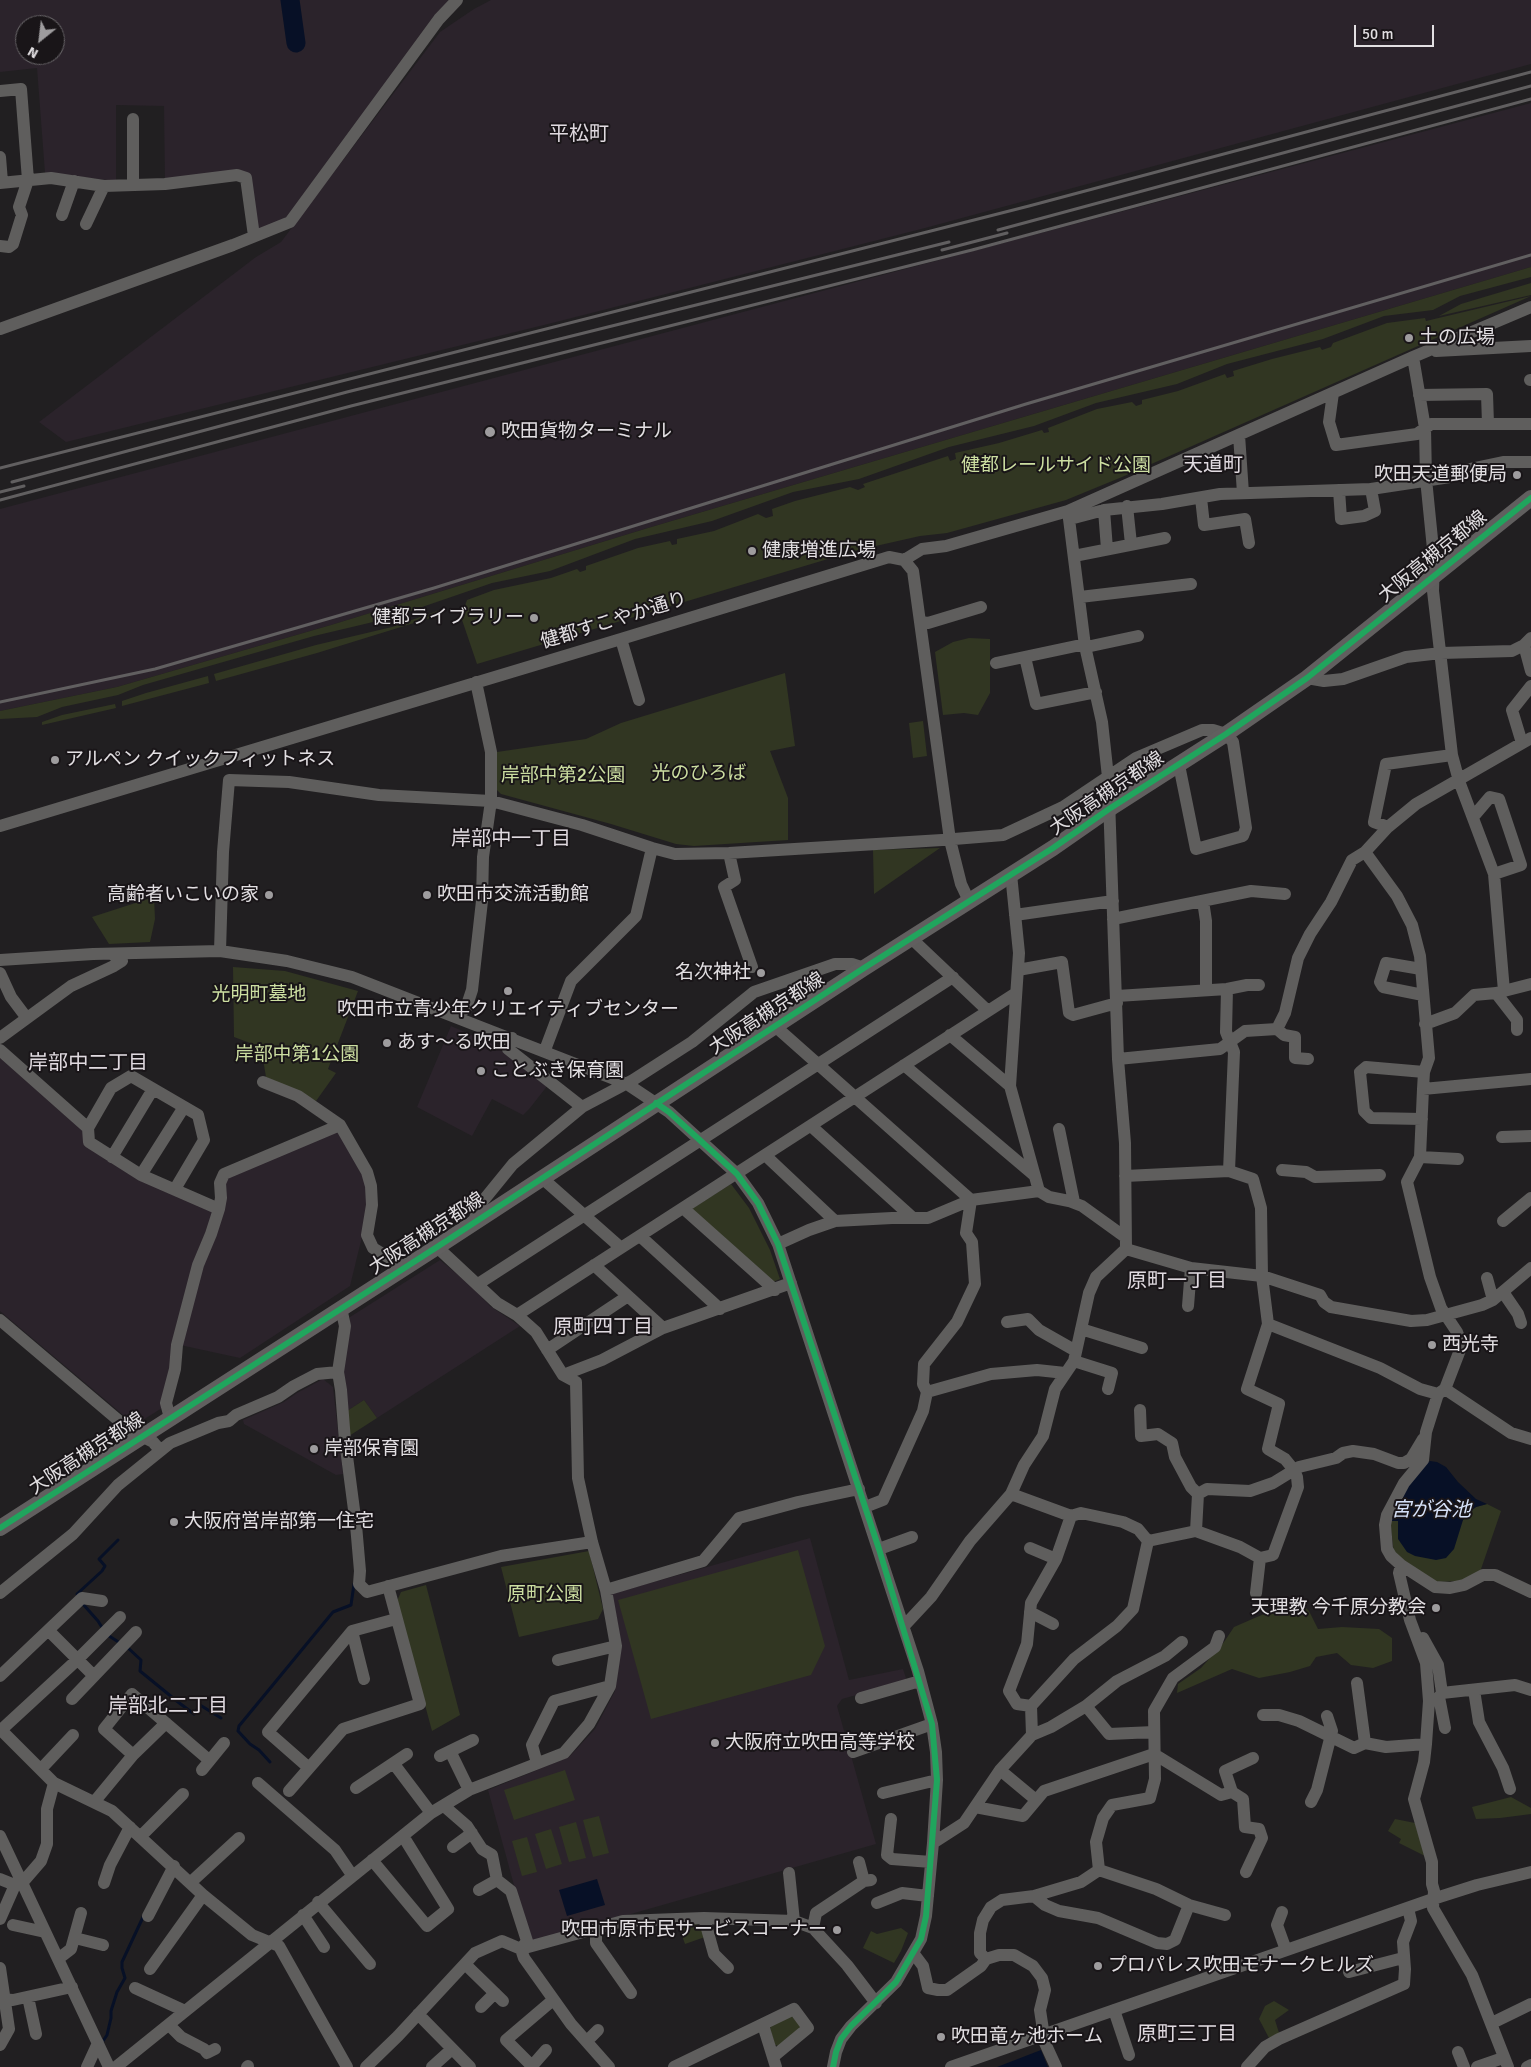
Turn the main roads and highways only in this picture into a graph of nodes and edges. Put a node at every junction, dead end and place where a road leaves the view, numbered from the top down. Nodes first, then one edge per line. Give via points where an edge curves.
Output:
1 (1531, 498) edge
2 (0, 1528) edge

1 - 2 main road, 大阪高槻京都線 via 1307,678 1226,734

